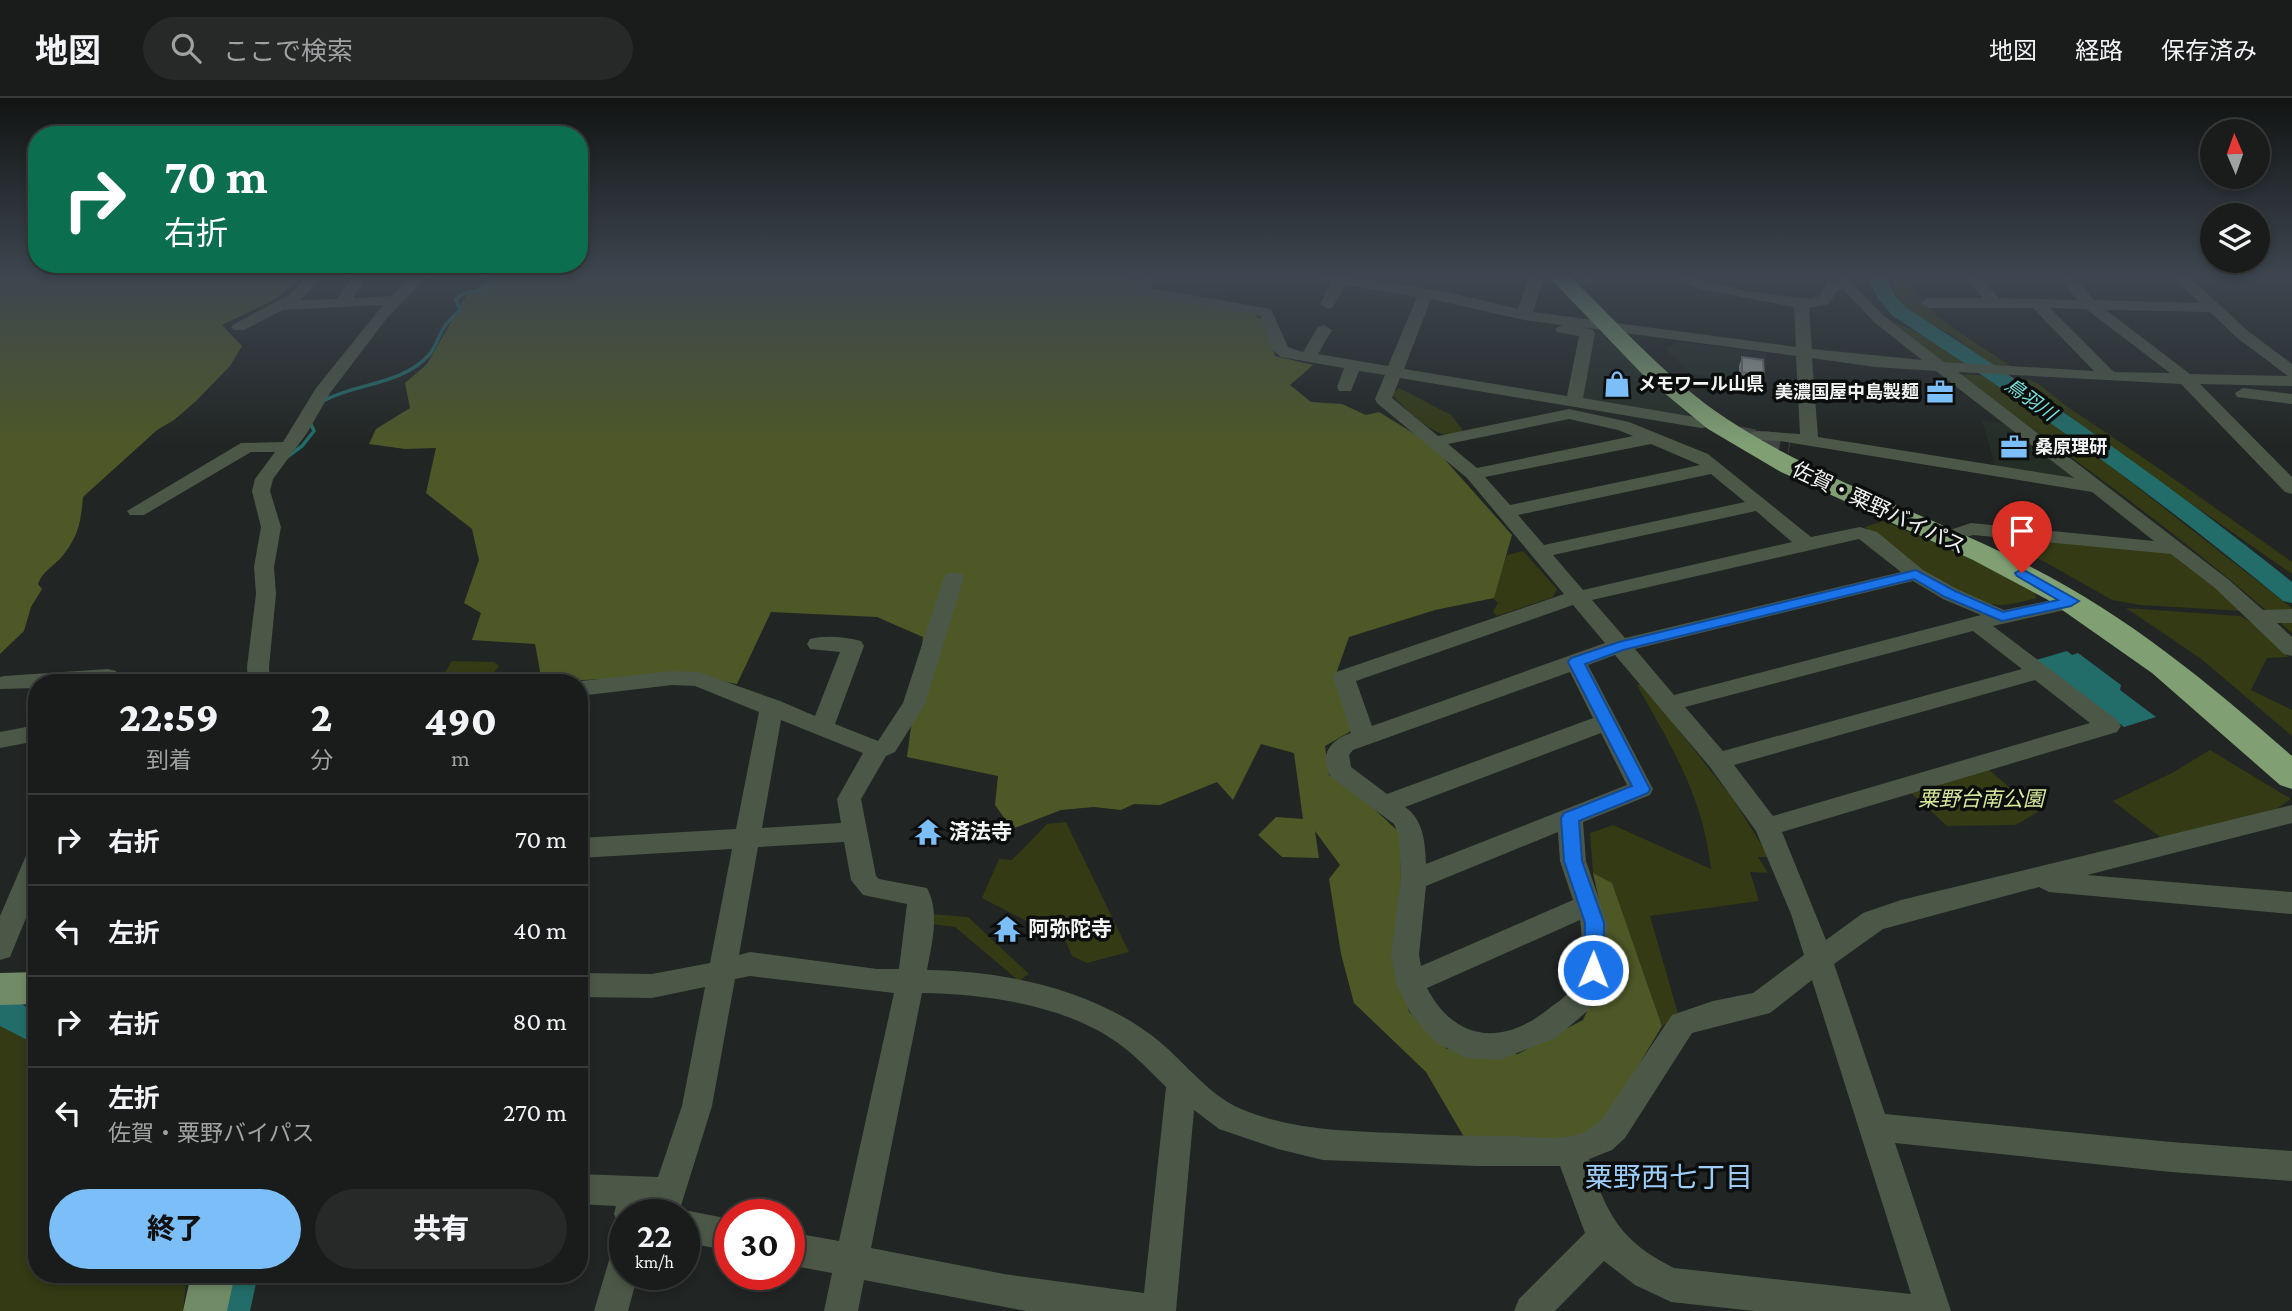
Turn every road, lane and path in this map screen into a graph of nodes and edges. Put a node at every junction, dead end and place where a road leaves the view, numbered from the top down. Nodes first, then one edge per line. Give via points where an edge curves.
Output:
1 (368, 333) edge
2 (1275, 333) edge
3 (1323, 333) edge
4 (1409, 333) edge
5 (1585, 333) edge
6 (1624, 333) edge
7 (1626, 333) edge
8 (1654, 333) edge
9 (1803, 333) edge
10 (1897, 333) edge
11 (2066, 333) edge
12 (2126, 333) edge
13 (2243, 333) edge
14 (1804, 353) junction
15 (1308, 358) junction
16 (1353, 366) junction
17 (1944, 367) junction
18 (1393, 372) junction
19 (2292, 372) edge
20 (2109, 377) junction
21 (2292, 381) edge
22 (2191, 384) junction
23 (1345, 387) dead end
24 (2292, 400) edge
25 (1574, 402) junction
26 (1712, 426) junction
27 (1758, 436) junction
28 (1652, 438) junction
29 (1809, 440) junction
30 (1437, 441) junction
31 (1790, 444) tunnel mouth
32 (288, 447) junction
33 (1903, 456) junction
34 (1714, 468) junction
35 (1473, 474) junction
36 (2096, 487) junction
37 (2292, 488) edge
38 (1759, 505) junction
39 (137, 511) dead end
40 (1506, 512) junction
41 (1960, 533) junction
42 (1807, 544) junction
43 (2176, 549) junction
44 (1539, 552) junction
45 (1916, 574) junction
46 (954, 577) dead end
47 (1576, 597) junction
48 (2071, 601) junction
49 (2002, 617) junction
50 (2274, 617) edge
51 (1976, 624) junction
52 (818, 644) dead end
53 (1619, 646) junction
54 (2292, 649) edge
55 (1576, 662) junction
56 (2039, 672) junction
57 (258, 674) edge
58 (28, 681) edge
59 (4, 683) dead end
60 (588, 687) edge
61 (1668, 704) junction
62 (772, 706) junction
63 (1606, 722) junction
64 (822, 727) junction
65 (28, 735) edge
66 (1364, 738) junction
67 (0, 740) edge
68 (878, 750) junction
69 (2292, 756) edge
70 (1718, 761) junction
71 (2292, 776) edge
72 (1386, 804) junction
73 (2292, 814) edge
74 (1570, 818) junction
75 (1767, 827) junction
76 (854, 832) junction
77 (745, 839) junction
78 (588, 848) edge
79 (28, 880) edge
80 (1413, 880) junction
81 (2029, 880) junction
82 (2292, 903) edge
83 (1588, 905) junction
84 (0, 949) edge
85 (1817, 961) junction
86 (721, 969) junction
87 (910, 982) junction
88 (1410, 983) junction
89 (588, 985) edge
90 (28, 988) edge
91 (0, 989) edge
92 (1181, 1083) junction
93 (1875, 1127) junction
94 (1571, 1151) junction
95 (2292, 1166) edge
96 (588, 1191) edge
97 (618, 1199) edge
98 (669, 1199) edge
99 (1603, 1238) junction
100 (805, 1251) edge
101 (852, 1261) junction
102 (211, 1283) edge
103 (617, 1290) edge
104 (205, 1311) edge
105 (611, 1311) edge
106 (841, 1311) edge
107 (1151, 1311) edge
108 (1159, 1311) edge
109 (1531, 1311) edge
110 (1911, 1311) edge
111 (1934, 1311) edge

1 - 32 street via 322,392
2 - 15 street via 1284,353
3 - 15 street
4 - 18 street
5 - 25 street
6 - 26 highway, 佐賀・粟野バイパス via 1658,374
7 - 27 highway, 佐賀・粟野バイパス
8 - 14 street
9 - 14 street
10 - 17 street
11 - 20 street
12 - 22 street
13 - 19 street
14 - 17 street
14 - 29 street
15 - 16 street
16 - 18 street
16 - 23 street
17 - 20 street
17 - 36 street
18 - 25 street
18 - 30 street via 1383,395 1385,402
20 - 22 street
21 - 22 street
22 - 24 street
22 - 37 street
25 - 26 street via 1638,419
26 - 48 highway, 佐賀・粟野バイパス via 1805,475 2022,573
27 - 29 street
27 - 41 highway, 佐賀・粟野バイパス via 1818,470
28 - 30 street via 1569,414
28 - 34 street via 1702,458
28 - 35 street
29 - 33 street
30 - 35 street
31 - 33 street via 1872,457
32 - 39 street via 247,447
32 - 57 street via 268,472 261,491 271,527 264,567 267,594
33 - 36 street
34 - 38 street
34 - 40 street
35 - 40 street
36 - 43 street
38 - 42 street
38 - 44 street
40 - 44 street
41 - 43 street via 1970,529
41 - 69 highway, 佐賀・粟野バイパス via 2055,580 2144,635 2237,705
42 - 45 street via 1860,533
42 - 47 street
43 - 50 street
44 - 47 street
45 - 49 street
45 - 53 street
46 - 68 street via 914,704 887,746
47 - 53 street
47 - 66 street via 1344,677
48 - 49 street
48 - 71 highway, 佐賀・粟野バイパス via 2185,681
49 - 51 street
50 - 54 street
51 - 56 street
51 - 61 street
52 - 64 street via 853,646
53 - 55 street
53 - 61 street
55 - 63 street
55 - 66 street
56 - 70 street
56 - 75 street via 2109,726
58 - 59 street
60 - 62 street via 698,679
61 - 70 street
62 - 64 street
62 - 77 street
63 - 72 street
63 - 74 street via 1642,789
64 - 68 street
65 - 67 street
66 - 72 street via 1345,744 1337,754 1339,771
68 - 76 street via 849,799
70 - 75 street
72 - 80 street via 1403,818 1412,836
73 - 81 street
74 - 80 street
74 - 83 street via 1573,861
75 - 85 street via 1804,914
76 - 77 street
76 - 87 street via 864,880 872,888 918,895 922,908
77 - 78 street
77 - 86 street
79 - 84 street
80 - 88 street via 1405,955
81 - 82 street
81 - 85 street via 1873,920
83 - 88 street
83 - 88 street via 1594,923 1593,970 1582,998 1546,1029 1499,1047 1466,1045 1445,1033 1421,1005
85 - 93 street
85 - 94 street via 1760,1004 1682,1024 1614,1128 1601,1140
86 - 87 street via 777,965
86 - 89 street via 652,986
86 - 98 street via 697,1105
87 - 92 street via 970,982 1026,993 1091,1014 1135,1040
87 - 101 street
90 - 91 main road
92 - 94 street via 1230,1119 1323,1145
92 - 108 street
93 - 95 street
93 - 111 street
94 - 99 street via 1589,1212
96 - 97 street
99 - 109 street
99 - 110 street via 1646,1273 1671,1285
100 - 101 street
101 - 106 street
101 - 107 street via 1004,1292
102 - 104 main road
103 - 105 street

